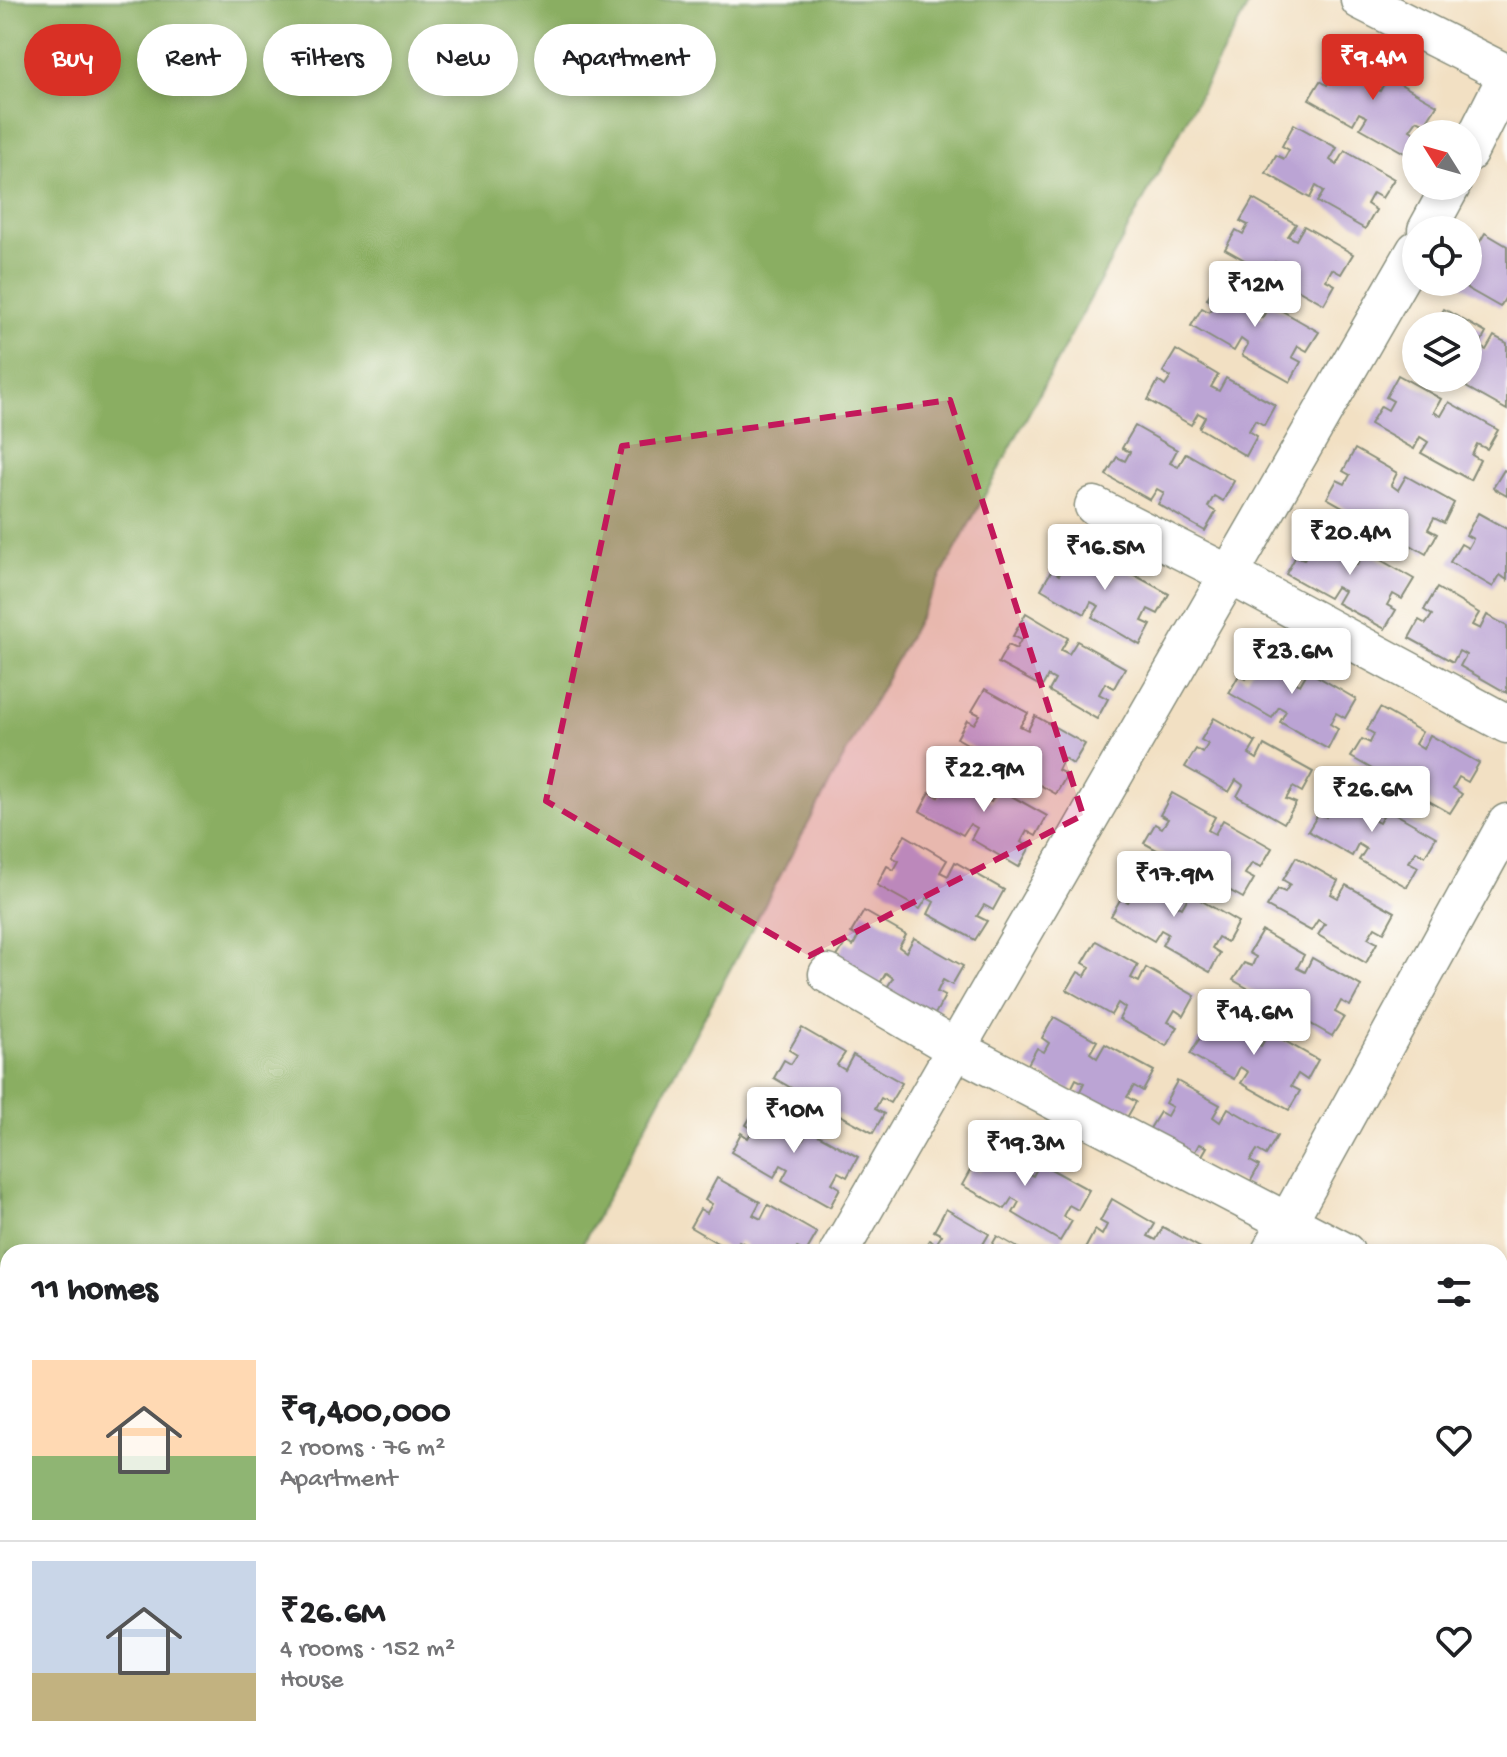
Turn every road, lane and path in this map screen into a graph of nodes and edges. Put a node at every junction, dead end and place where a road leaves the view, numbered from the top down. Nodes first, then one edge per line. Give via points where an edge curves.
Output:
1 (1360, 0) edge
2 (1507, 75) edge
3 (1482, 125) edge
4 (1402, 274) edge
5 (1094, 506) dead end
6 (1230, 575) junction
7 (1507, 724) edge
8 (1507, 823) edge
9 (828, 974) dead end
10 (956, 1049) junction
11 (1279, 1236) edge
12 (844, 1244) edge
13 (1312, 1244) edge

1 - 2 street
2 - 3 street
4 - 6 street
5 - 6 street
6 - 7 street
6 - 10 street
8 - 11 street
9 - 10 street
10 - 11 street
10 - 12 street
11 - 13 street

